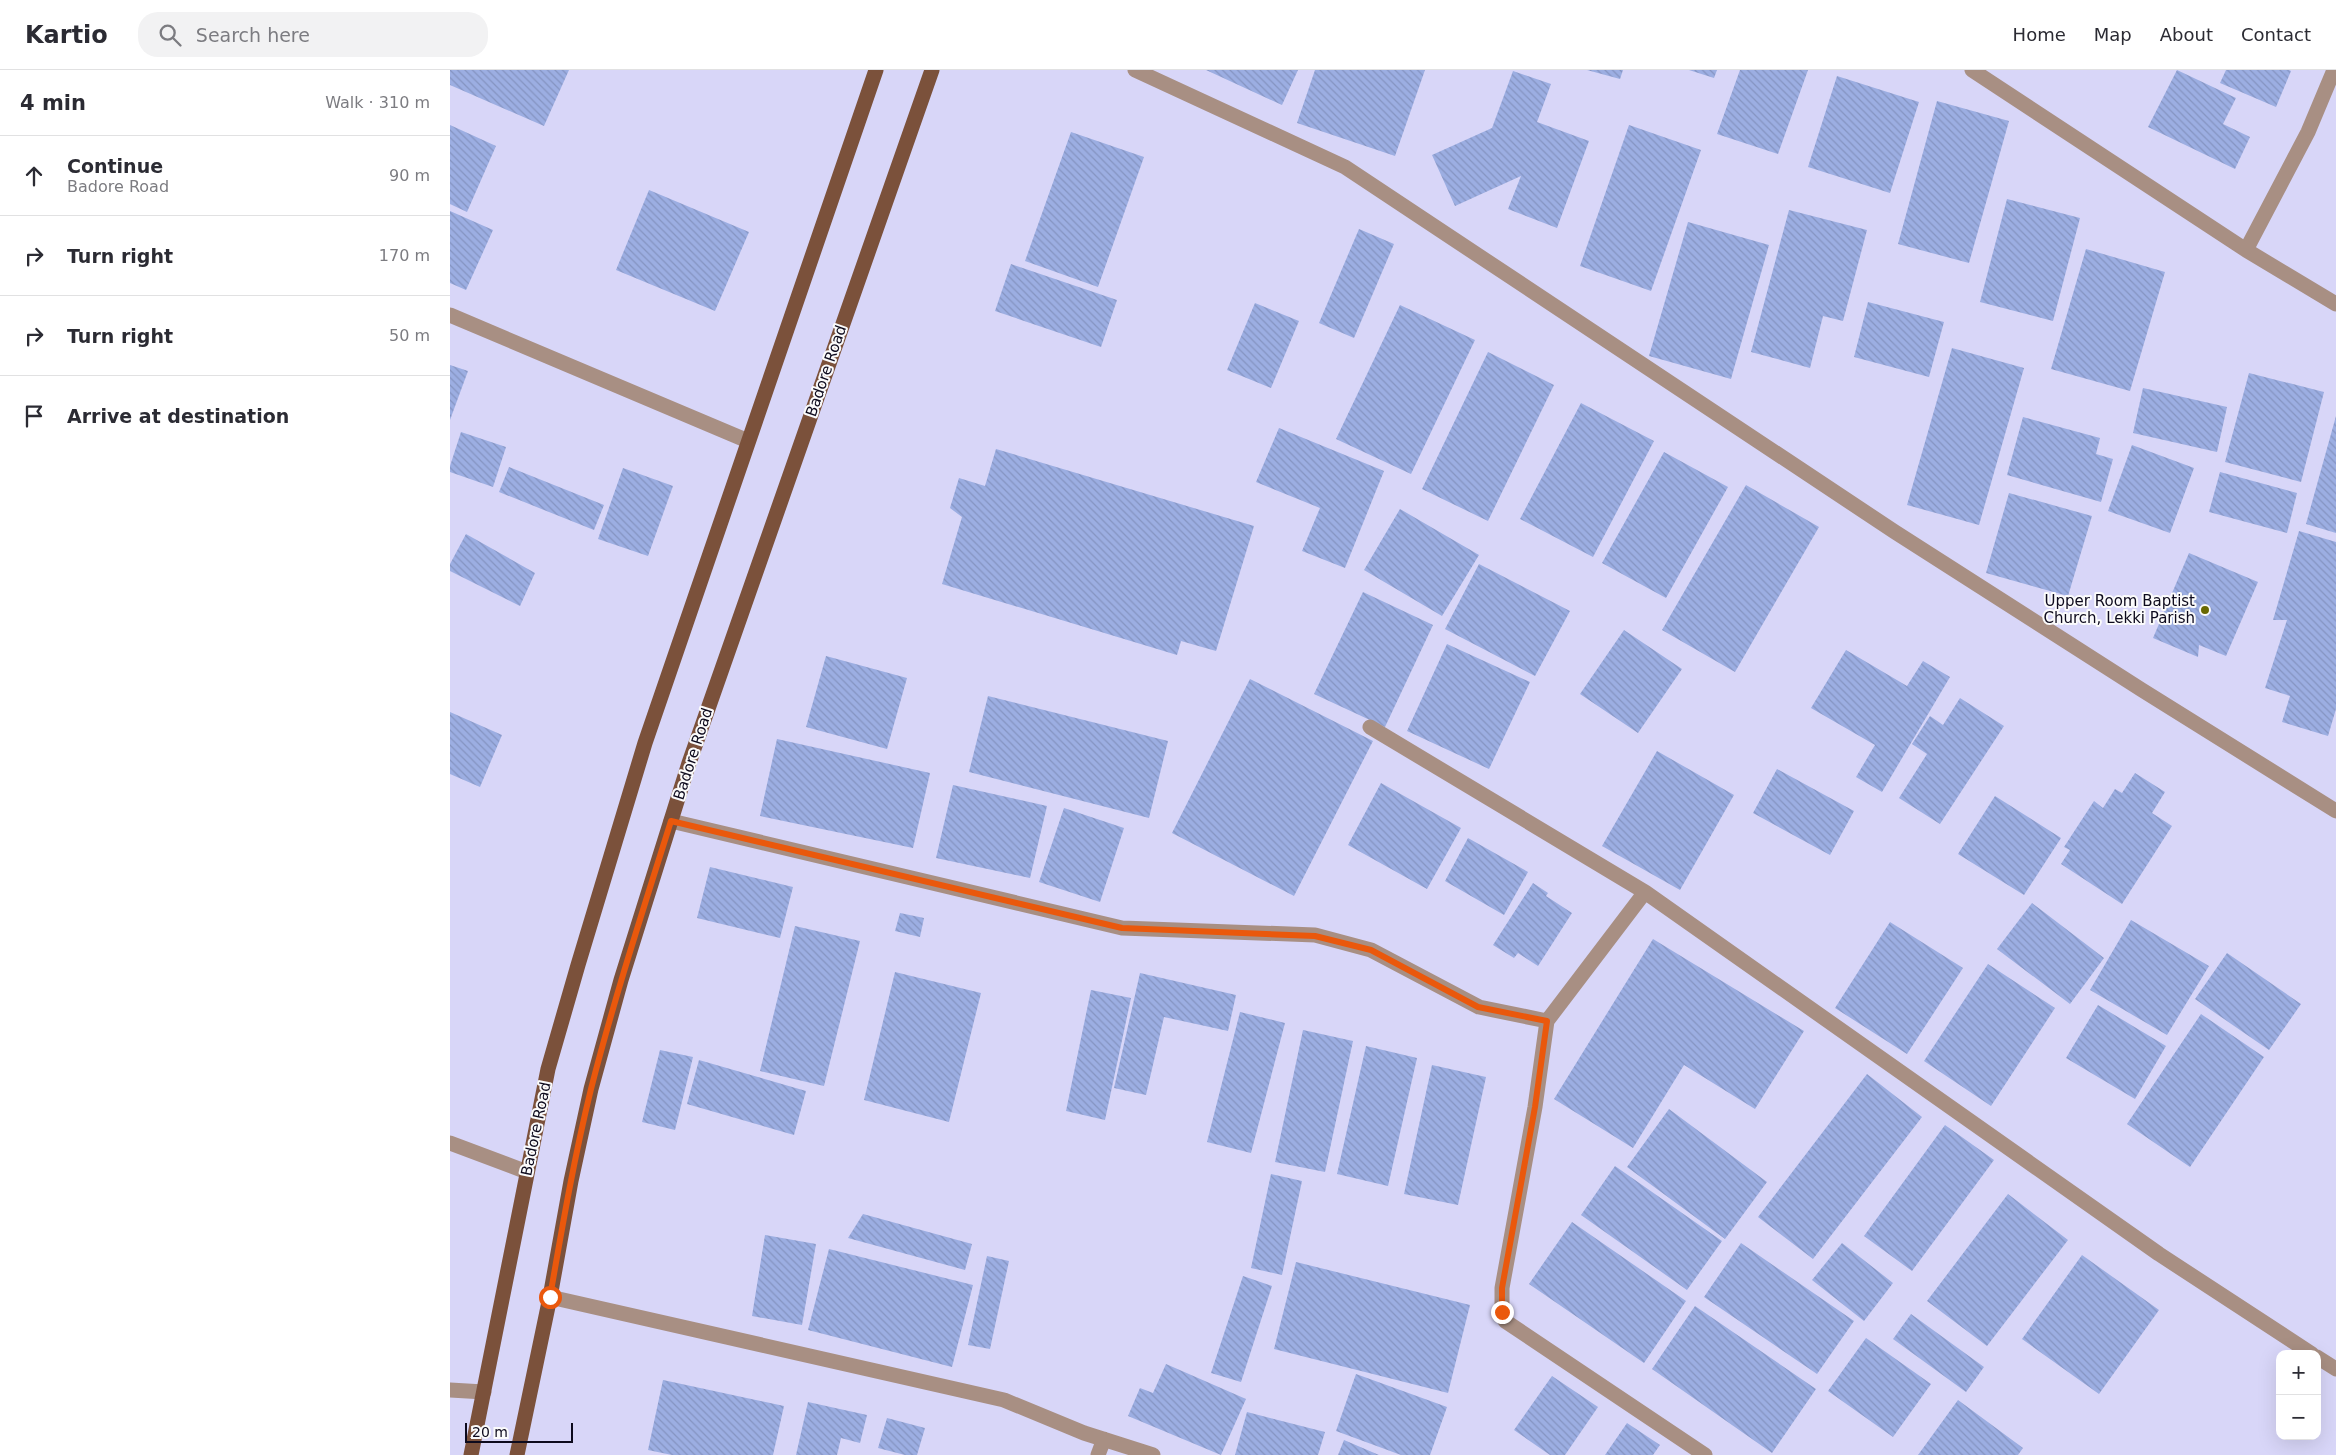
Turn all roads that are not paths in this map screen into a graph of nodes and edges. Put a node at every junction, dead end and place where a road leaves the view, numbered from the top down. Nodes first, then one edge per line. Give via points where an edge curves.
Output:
1 (876, 70) edge
2 (932, 70) edge
3 (1135, 70) edge
4 (1972, 70) edge
5 (2334, 70) edge
6 (2246, 250) junction
7 (2336, 304) edge
8 (450, 315) edge
9 (748, 441) junction
10 (1370, 727) dead end
11 (2336, 811) edge
12 (671, 821) junction
13 (1645, 892) junction
14 (1547, 1021) junction
15 (450, 1143) edge
16 (527, 1172) junction
17 (550, 1297) junction
18 (2306, 1350) edge
19 (2321, 1360) edge
20 (2336, 1369) edge
21 (450, 1390) edge
22 (484, 1392) junction
23 (1104, 1439) junction
24 (471, 1455) edge
25 (517, 1455) edge
26 (1098, 1455) edge
27 (1154, 1455) edge
28 (1704, 1455) edge

1 - 9 main road, Badore Road
2 - 12 main road, Badore Road
3 - 11 street via 1345,167 1895,532
4 - 6 street
5 - 6 street via 2308,132
6 - 7 street
8 - 9 street
9 - 16 main road, Badore Road via 613,846 548,1069
10 - 13 street
12 - 14 street via 1122,928 1315,936 1371,950 1478,1007
12 - 17 main road, Badore Road via 621,980 592,1089 570,1181
13 - 14 street
13 - 18 street via 2159,1254
14 - 28 street via 1502,1288 1505,1321
15 - 16 street
16 - 22 main road, Badore Road
17 - 23 street via 1004,1400
17 - 25 main road, Badore Road
19 - 20 street
21 - 22 street
22 - 24 main road, Badore Road
23 - 26 street
23 - 27 street

